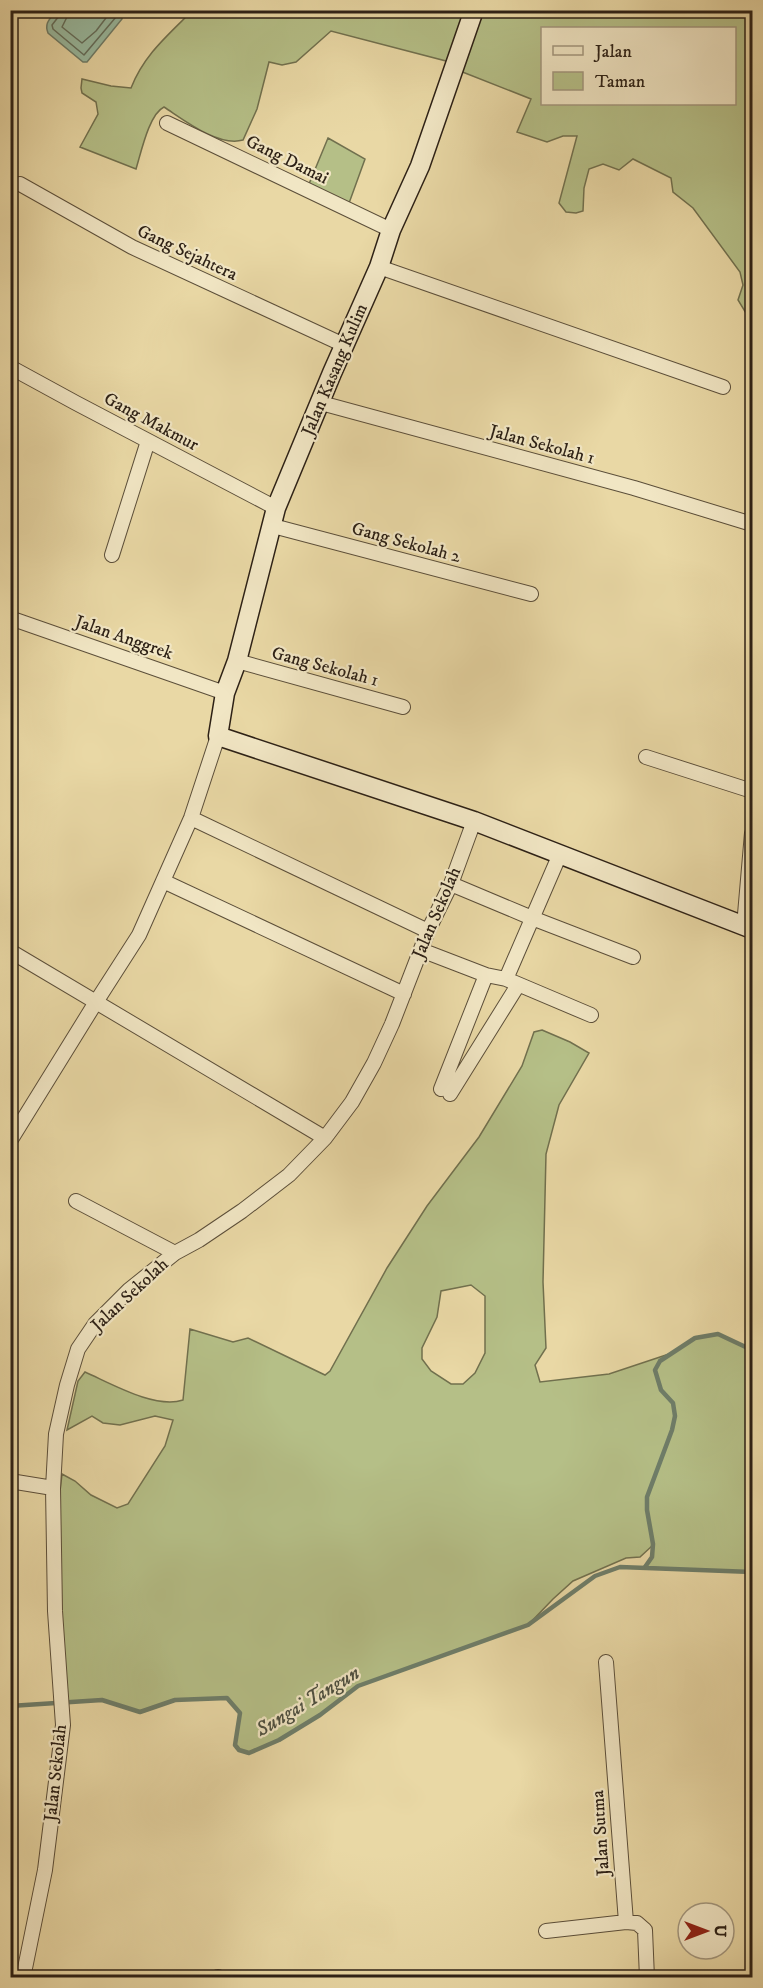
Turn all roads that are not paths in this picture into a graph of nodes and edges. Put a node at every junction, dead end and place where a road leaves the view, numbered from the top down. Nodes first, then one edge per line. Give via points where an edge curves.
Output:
1 (474, 10) edge
2 (167, 123) dead end
3 (20, 184) dead end
4 (391, 230) junction
5 (379, 267) junction
6 (344, 345) junction
7 (10, 367) edge
8 (723, 387) dead end
9 (321, 403) junction
10 (148, 441) junction
11 (276, 508) junction
12 (753, 524) edge
13 (273, 526) junction
14 (112, 555) dead end
15 (531, 594) dead end
16 (10, 618) edge
17 (237, 661) junction
18 (225, 693) junction
19 (403, 707) dead end
20 (218, 736) junction
21 (646, 757) dead end
22 (753, 791) edge
23 (191, 818) junction
24 (474, 821) junction
25 (753, 833) edge
26 (560, 854) junction
27 (751, 868) edge
28 (163, 881) junction
29 (452, 884) junction
30 (532, 918) junction
31 (748, 927) edge
32 (428, 932) junction
33 (421, 950) junction
34 (10, 951) edge
35 (633, 957) dead end
36 (486, 975) junction
37 (512, 982) junction
38 (404, 994) junction
39 (96, 1002) junction
40 (591, 1015) dead end
41 (325, 1138) junction
42 (10, 1141) edge
43 (76, 1201) dead end
44 (174, 1253) junction
45 (10, 1481) edge
46 (53, 1488) junction
47 (606, 1662) dead end
48 (626, 1922) junction
49 (546, 1931) dead end
50 (23, 1977) edge
51 (648, 1977) edge

1 - 4 street, Jalan Kasang Kulim via 420,166
2 - 4 street, Gang Damai
3 - 6 street, Gang Sejahtera via 132,247
4 - 5 street, Jalan Kasang Kulim
5 - 6 street, Jalan Kasang Kulim
5 - 8 street
6 - 9 street, Jalan Kasang Kulim
7 - 10 street, Gang Makmur
9 - 11 street, Jalan Kasang Kulim
9 - 12 street, Jalan Sekolah 1
10 - 11 street, Gang Makmur
10 - 14 street
11 - 13 street, Jalan Kasang Kulim
13 - 15 street, Gang Sekolah 2
13 - 17 street, Jalan Kasang Kulim
16 - 18 street, Jalan Anggrek
17 - 18 street, Jalan Kasang Kulim
17 - 19 street, Gang Sekolah 1
18 - 20 street, Jalan Kasang Kulim
20 - 23 street
20 - 24 street
21 - 22 street
23 - 28 street
23 - 32 street
24 - 26 street
24 - 29 street, Jalan Sekolah
25 - 27 street
26 - 30 street
26 - 31 street
27 - 31 street
28 - 38 street
28 - 39 street via 139,935
29 - 30 street
29 - 32 street, Jalan Sekolah
30 - 35 street
30 - 37 street
32 - 33 street, Jalan Sekolah
33 - 36 street
33 - 38 street, Jalan Sekolah
34 - 39 street
36 - 37 street
36 - 37 street via 446,1091
37 - 40 street
38 - 41 street, Jalan Sekolah via 369,1073
39 - 41 street
39 - 42 street
41 - 44 street, Jalan Sekolah via 289,1175 242,1211
43 - 44 street
44 - 46 street, Jalan Sekolah via 95,1324 78,1349 56,1434
45 - 46 street
46 - 50 street, Jalan Sekolah via 55,1611 63,1725 45,1870
47 - 48 street, Jalan Sutma
48 - 49 street
48 - 51 street via 638,1923 645,1930

